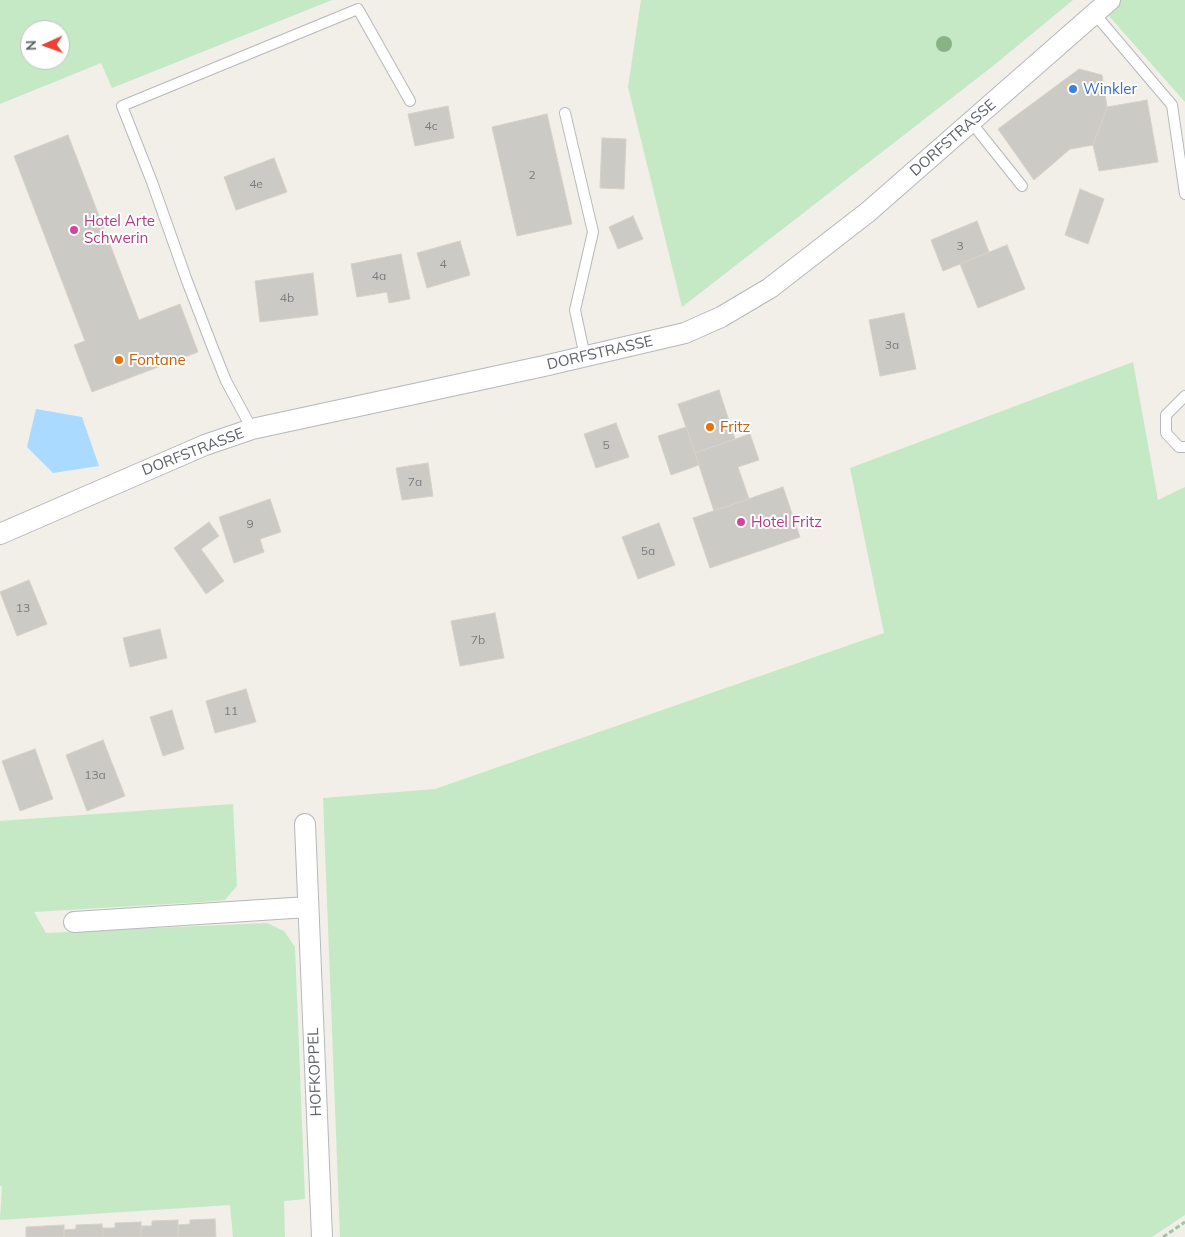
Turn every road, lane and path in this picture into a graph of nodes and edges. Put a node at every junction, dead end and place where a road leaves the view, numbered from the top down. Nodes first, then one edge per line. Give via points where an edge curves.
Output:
1 (1110, 0) edge
2 (1094, 13) junction
3 (410, 101) dead end
4 (565, 113) dead end
5 (971, 122) junction
6 (1022, 186) dead end
7 (1185, 194) edge
8 (585, 356) junction
9 (1185, 396) edge
10 (252, 429) junction
11 (1185, 447) edge
12 (0, 534) edge
13 (305, 824) dead end
14 (308, 908) junction
15 (74, 922) dead end
16 (1185, 1222) edge
17 (322, 1237) edge
18 (1163, 1237) edge

1 - 2 street, DORFSTRASSE
2 - 5 street, DORFSTRASSE
2 - 7 lane via 1172,106
3 - 10 lane via 358,9 122,106 226,381
4 - 8 lane via 593,232 575,310
5 - 6 lane
5 - 8 street, DORFSTRASSE via 868,212 770,288 721,317 685,333
8 - 10 street, DORFSTRASSE
9 - 11 lane via 1166,415 1166,433 1180,447
10 - 12 street, DORFSTRASSE via 205,445
13 - 14 street, HOFKOPPEL
14 - 15 street
14 - 17 street, HOFKOPPEL
16 - 18 path

